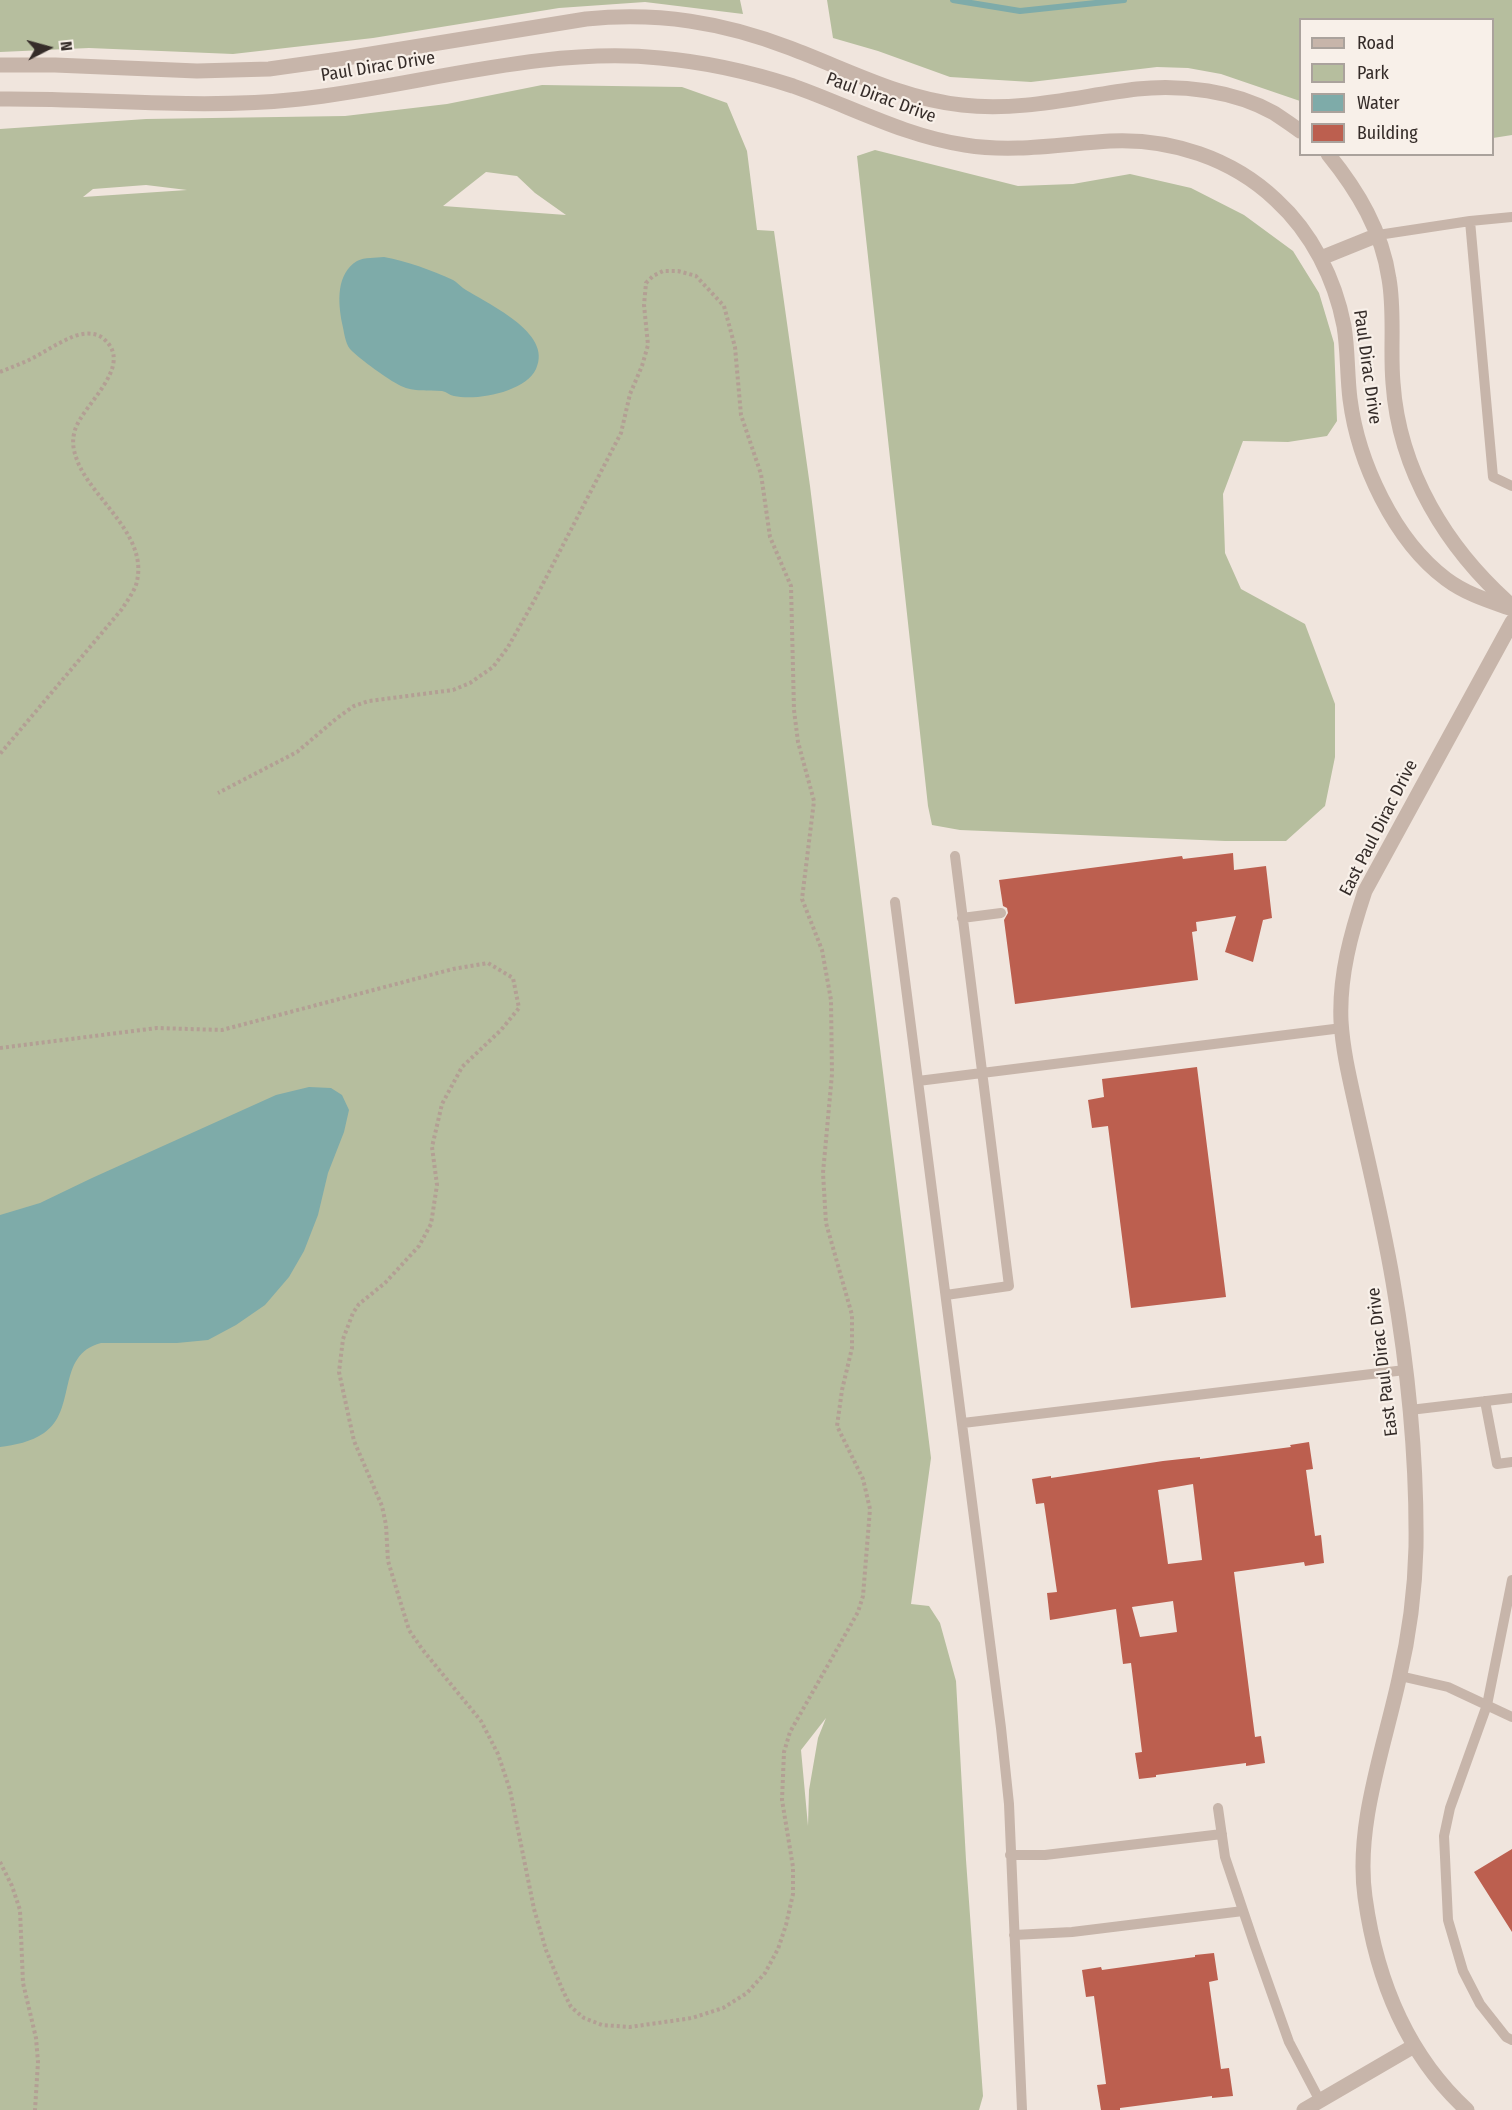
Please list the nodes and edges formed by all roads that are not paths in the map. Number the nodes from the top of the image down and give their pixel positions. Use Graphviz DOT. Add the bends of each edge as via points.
graph roads {
  1 [pos="0,65"];
  2 [pos="0,99"];
  3 [pos="1299,130"];
  4 [pos="1330,156"];
  5 [pos="1512,217"];
  6 [pos="1470,221"];
  7 [pos="1378,235"];
  8 [pos="1321,258"];
  9 [pos="1512,486"];
  10 [pos="1512,608"];
  11 [pos="1512,622"];
  12 [pos="954,856"];
  13 [pos="895,902"];
  14 [pos="1001,913"];
  15 [pos="962,918"];
  16 [pos="1342,1028"];
  17 [pos="982,1072"];
  18 [pos="918,1081"];
  19 [pos="946,1295"];
  20 [pos="1405,1370"];
  21 [pos="1512,1398"];
  22 [pos="1485,1401"];
  23 [pos="1410,1410"];
  24 [pos="963,1423"];
  25 [pos="1512,1462"];
  26 [pos="1512,1580"];
  27 [pos="1400,1676"];
  28 [pos="1487,1705"];
  29 [pos="1512,1717"];
  30 [pos="1218,1808"];
  31 [pos="1222,1834"];
  32 [pos="1010,1855"];
  33 [pos="1243,1911"];
  34 [pos="1014,1935"];
  35 [pos="1512,2040"];
  36 [pos="1414,2046"];
  37 [pos="1320,2101"];
  38 [pos="1022,2110"];
  39 [pos="1304,2110"];
  40 [pos="1467,2110"];
  1 -- 3 [label="street, Paul Dirac Drive" via="197,71 268,69 586,19 657,17 691,20 758,36 924,99 997,107 1172,87 1241,100 1273,112"];
  2 -- 8 [label="street, Paul Dirac Drive" via="260,103 369,90 555,59 619,56 690,61 761,76 897,128 967,146 1039,148 1128,141 1181,147 1249,178 1276,200"];
  4 -- 7 [label="street, Paul Dirac Drive" via="1350,182"];
  5 -- 6 [label="lane"];
  6 -- 7 [label="lane"];
  6 -- 9 [label="lane" via="1493,477"];
  7 -- 8 [label="street"];
  7 -- 10 [label="street, Paul Dirac Drive" via="1389,279 1393,385 1408,456 1437,520 1471,565"];
  8 -- 10 [label="street, Paul Dirac Drive" via="1344,328 1357,434 1382,500 1426,561 1446,579 1467,592"];
  11 -- 16 [label="street, East Paul Dirac Drive" via="1365,891 1347,952"];
  12 -- 15 [label="lane"];
  13 -- 18 [label="lane"];
  14 -- 15 [label="lane"];
  15 -- 17 [label="lane"];
  16 -- 17 [label="lane"];
  16 -- 20 [label="street, East Paul Dirac Drive" via="1346,1063 1394,1285"];
  17 -- 18 [label="lane"];
  17 -- 19 [label="lane" via="1009,1286"];
  18 -- 19 [label="lane"];
  19 -- 24 [label="lane"];
  20 -- 23 [label="street, East Paul Dirac Drive"];
  20 -- 24 [label="lane"];
  21 -- 22 [label="lane"];
  22 -- 23 [label="lane"];
  22 -- 25 [label="lane" via="1497,1464"];
  23 -- 27 [label="street, East Paul Dirac Drive" via="1416,1548"];
  24 -- 32 [label="lane" via="1000,1719"];
  26 -- 28 [label="lane"];
  27 -- 28 [label="lane" via="1448,1687"];
  27 -- 36 [label="street, East Paul Dirac Drive" via="1370,1807 1364,1893 1383,1979"];
  28 -- 29 [label="lane"];
  28 -- 35 [label="lane" via="1450,1808 1444,1836 1448,1920 1463,1971 1480,2004"];
  30 -- 31 [label="lane"];
  31 -- 32 [label="lane" via="1045,1855"];
  31 -- 33 [label="lane" via="1225,1857"];
  32 -- 34 [label="lane"];
  33 -- 34 [label="lane" via="1072,1932"];
  33 -- 37 [label="lane" via="1289,2042"];
  34 -- 38 [label="lane"];
  36 -- 37 [label="street"];
  36 -- 40 [label="street, East Paul Dirac Drive"];
  37 -- 39 [label="street"];
}
